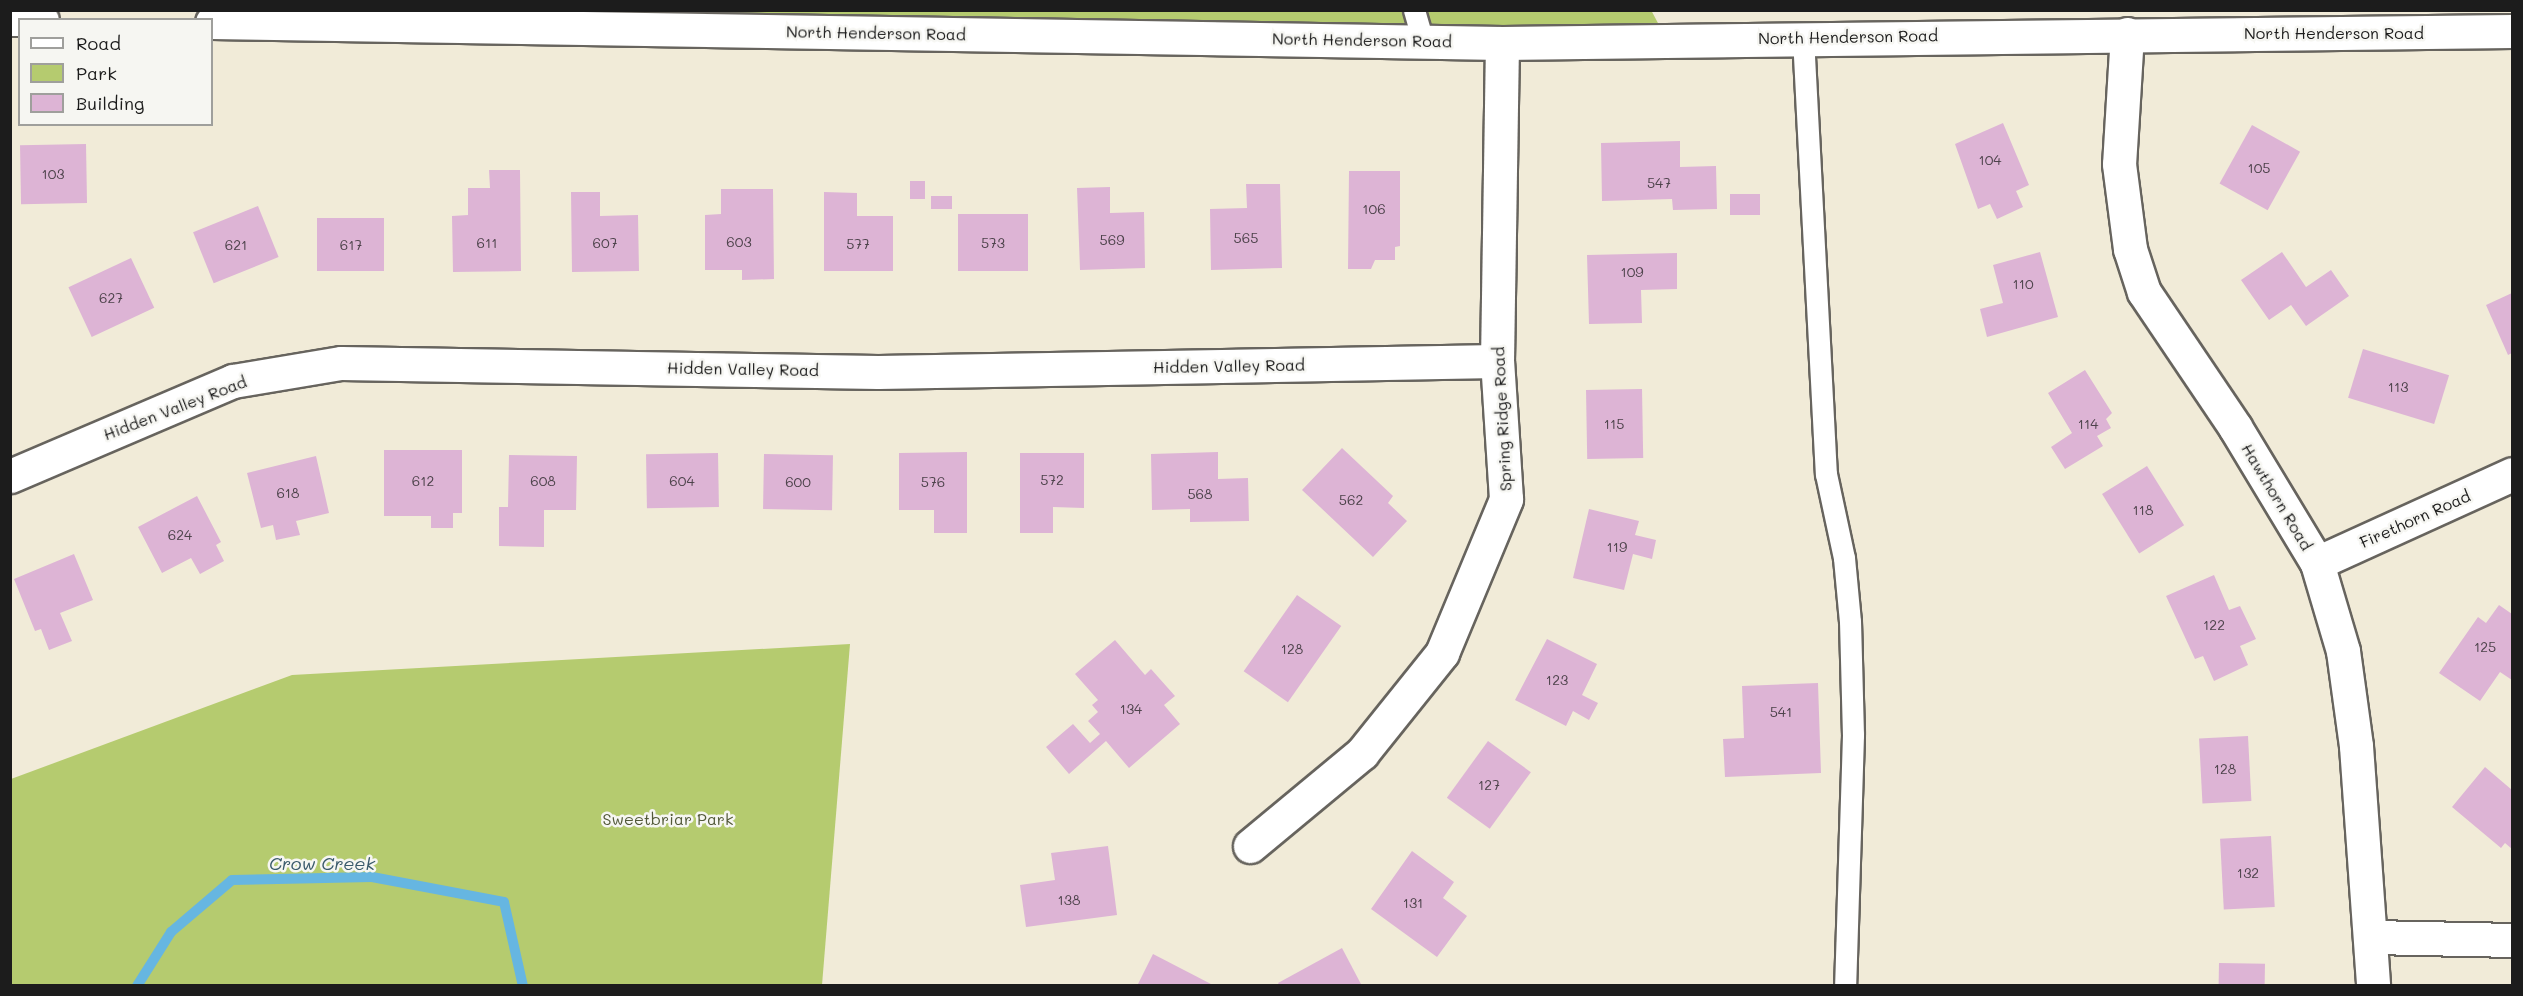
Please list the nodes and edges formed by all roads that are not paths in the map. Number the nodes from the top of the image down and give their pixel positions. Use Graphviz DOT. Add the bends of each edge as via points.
graph roads {
  1 [pos="1414,10"];
  2 [pos="213,22"];
  3 [pos="2512,32"];
  4 [pos="2127,34"];
  5 [pos="1803,37"];
  6 [pos="1423,41"];
  7 [pos="1502,43"];
  8 [pos="1497,361"];
  9 [pos="11,474"];
  10 [pos="2512,474"];
  11 [pos="2317,563"];
  12 [pos="1250,846"];
  13 [pos="2371,937"];
  14 [pos="2512,940"];
  15 [pos="1845,986"];
  16 [pos="2373,986"];
  1 -- 6 [label="lane"];
  2 -- 6 [label="street, North Henderson Road"];
  3 -- 4 [label="street, North Henderson Road"];
  4 -- 5 [label="street, North Henderson Road"];
  4 -- 11 [label="street, Hawthorn Road" via="2119,164 2130,249 2144,292 2235,427"];
  5 -- 7 [label="street, North Henderson Road"];
  5 -- 15 [label="lane" via="1826,474 1844,558 1850,621 1853,735"];
  6 -- 7 [label="street, North Henderson Road"];
  7 -- 8 [label="street, Spring Ridge Road"];
  8 -- 9 [label="street, Hidden Valley Road" via="878,372 341,363 233,381"];
  8 -- 12 [label="street, Spring Ridge Road" via="1506,499 1442,653 1362,753"];
  10 -- 11 [label="street, Firethorn Road"];
  11 -- 13 [label="street, Hawthorn Road" via="2343,651 2356,746"];
  13 -- 14 [label="street"];
  13 -- 16 [label="street, Hawthorn Road"];
}
